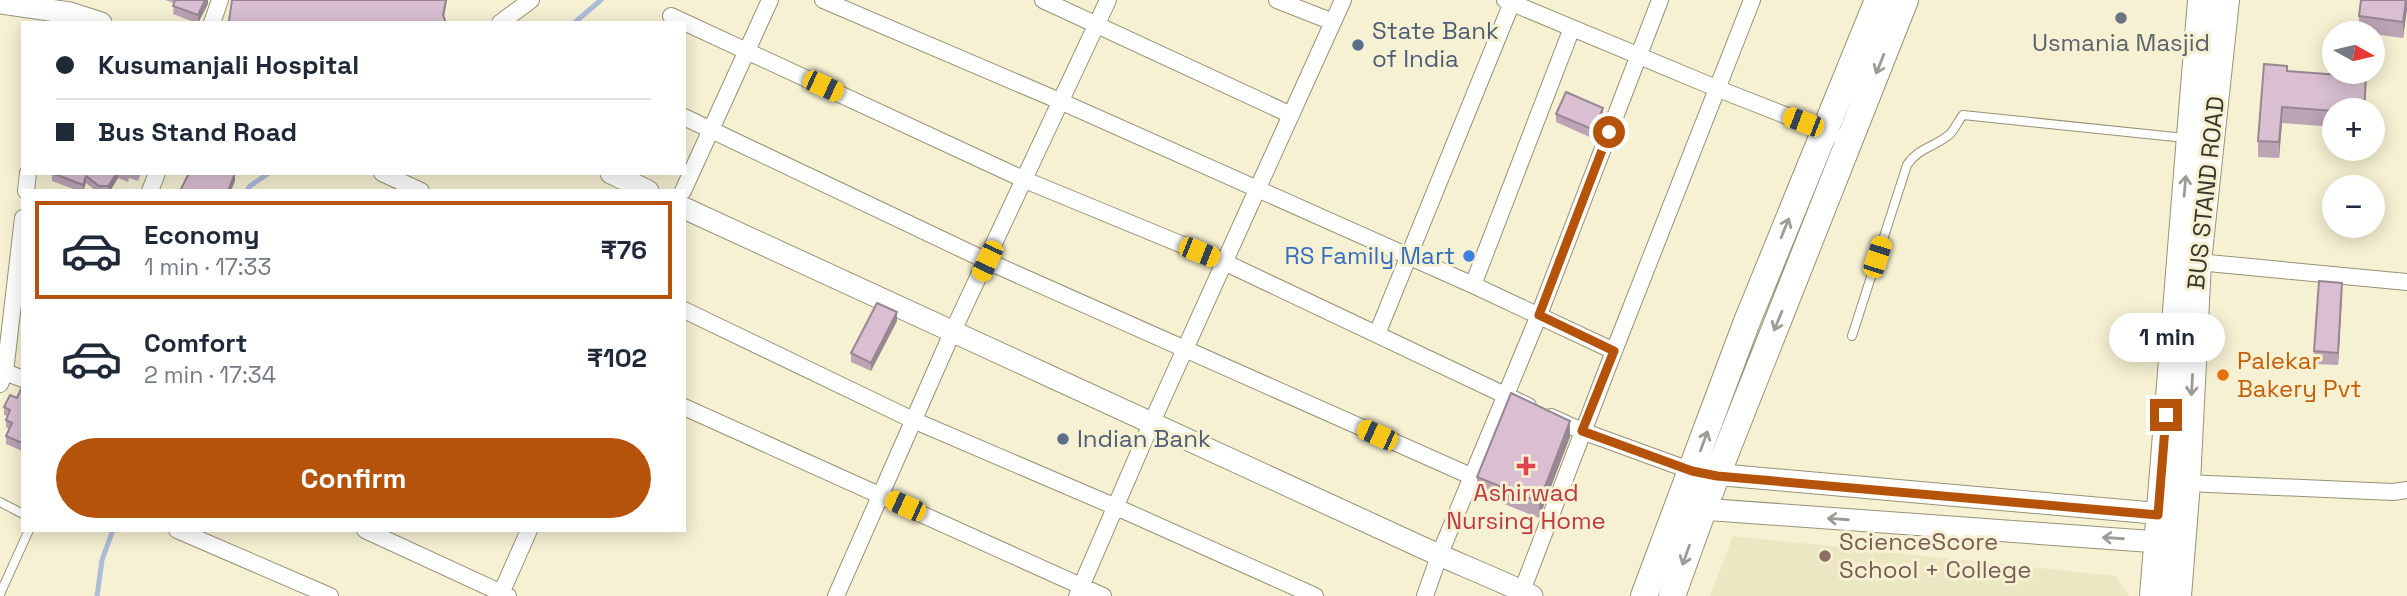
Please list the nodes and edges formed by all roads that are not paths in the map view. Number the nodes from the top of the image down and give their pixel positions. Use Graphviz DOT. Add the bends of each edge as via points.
graph roads {
  1 [pos="220,0"];
  2 [pos="531,0"];
  3 [pos="770,0"];
  4 [pos="823,0"];
  5 [pos="1043,0"];
  6 [pos="1108,0"];
  7 [pos="1277,0"];
  8 [pos="1343,0"];
  9 [pos="1660,0"];
  10 [pos="1752,0"];
  11 [pos="1878,0"];
  12 [pos="1905,0"];
  13 [pos="2201,0"];
  14 [pos="2226,0"];
  15 [pos="1510,1"];
  16 [pos="0,3"];
  17 [pos="71,12"];
  18 [pos="671,16"];
  19 [pos="96,21"];
  20 [pos="213,21"];
  21 [pos="503,21"];
  22 [pos="682,21"];
  23 [pos="1333,22"];
  24 [pos="686,23"];
  25 [pos="1097,25"];
  26 [pos="1572,28"];
  27 [pos="747,51"];
  28 [pos="1638,54"];
  29 [pos="1716,88"];
  30 [pos="1062,102"];
  31 [pos="1290,115"];
  32 [pos="686,118"];
  33 [pos="711,130"];
  34 [pos="1825,131"];
  35 [pos="2188,139"];
  36 [pos="1849,141"];
  37 [pos="386,175"];
  38 [pos="615,175"];
  39 [pos="1025,180"];
  40 [pos="417,189"];
  41 [pos="644,189"];
  42 [pos="684,189"];
  43 [pos="1258,189"];
  44 [pos="686,209"];
  45 [pos="21,231"];
  46 [pos="1409,256"];
  47 [pos="987,261"];
  48 [pos="1224,262"];
  49 [pos="2198,262"];
  50 [pos="2407,282"];
  51 [pos="1473,285"];
  52 [pos="686,311"];
  53 [pos="1539,315"];
  54 [pos="952,333"];
  55 [pos="1377,334"];
  56 [pos="1852,336"];
  57 [pos="4,346"];
  58 [pos="1185,350"];
  59 [pos="1614,351"];
  60 [pos="3,378"];
  61 [pos="21,379"];
  62 [pos="1507,396"];
  63 [pos="686,408"];
  64 [pos="914,420"];
  65 [pos="1153,422"];
  66 [pos="1582,431"];
  67 [pos="1705,473"];
  68 [pos="1473,477"];
  69 [pos="2186,483"];
  70 [pos="2407,490"];
  71 [pos="880,495"];
  72 [pos="1931,495"];
  73 [pos="0,502"];
  74 [pos="1116,507"];
  75 [pos="1690,508"];
  76 [pos="21,513"];
  77 [pos="2171,515"];
  78 [pos="1930,526"];
  79 [pos="28,532"];
  80 [pos="182,532"];
  81 [pos="369,532"];
  82 [pos="528,532"];
  83 [pos="2169,542"];
  84 [pos="1439,556"];
  85 [pos="1080,591"];
  86 [pos="0,594"];
  87 [pos="1525,594"];
  88 [pos="503,595"];
  89 [pos="330,596"];
  90 [pos="836,596"];
  91 [pos="1104,596"];
  92 [pos="1315,596"];
  93 [pos="1425,596"];
  94 [pos="1644,596"];
  95 [pos="1672,596"];
  96 [pos="2153,596"];
  97 [pos="2178,596"];
  1 -- 20 [label="street"];
  2 -- 21 [label="street"];
  3 -- 27 [label="street"];
  4 -- 30 [label="street"];
  5 -- 25 [label="street"];
  6 -- 25 [label="street"];
  7 -- 23 [label="street"];
  8 -- 23 [label="street"];
  9 -- 28 [label="street"];
  10 -- 29 [label="street"];
  11 -- 34 [label="main road"];
  12 -- 36 [label="main road, one-way"];
  13 -- 35 [label="main road, BUS STAND ROAD"];
  14 -- 49 [label="main road, BUS STAND ROAD"];
  15 -- 26 [label="street"];
  15 -- 46 [label="street"];
  16 -- 17 [label="street"];
  17 -- 19 [label="street"];
  18 -- 22 [label="street"];
  23 -- 31 [label="street"];
  24 -- 27 [label="street"];
  25 -- 30 [label="street"];
  25 -- 31 [label="street"];
  26 -- 28 [label="street"];
  26 -- 51 [label="street"];
  27 -- 33 [label="street"];
  27 -- 39 [label="street"];
  28 -- 29 [label="street"];
  28 -- 53 [label="street"];
  29 -- 34 [label="street"];
  29 -- 59 [label="street"];
  30 -- 39 [label="street"];
  30 -- 43 [label="street"];
  31 -- 43 [label="street"];
  32 -- 33 [label="street"];
  33 -- 42 [label="street"];
  33 -- 47 [label="street"];
  34 -- 36 [label="street"];
  67 -- 34 [label="main road, one-way" via="1746,324"];
  35 -- 56 [label="lane" via="1964,115 1952,132 1921,149 1907,165"];
  77 -- 35 [label="main road, BUS STAND ROAD, one-way"];
  36 -- 67 [label="main road, one-way"];
  37 -- 40 [label="street"];
  38 -- 41 [label="street"];
  39 -- 47 [label="street"];
  39 -- 48 [label="street"];
  43 -- 46 [label="street"];
  43 -- 48 [label="street"];
  44 -- 54 [label="street"];
  45 -- 57 [label="street"];
  46 -- 51 [label="street"];
  46 -- 55 [label="street"];
  47 -- 54 [label="street"];
  47 -- 58 [label="street"];
  48 -- 55 [label="street"];
  48 -- 58 [label="street"];
  49 -- 50 [label="street"];
  49 -- 69 [label="main road, BUS STAND ROAD, one-way"];
  51 -- 53 [label="street"];
  52 -- 64 [label="street"];
  53 -- 59 [label="street"];
  53 -- 62 [label="street"];
  54 -- 64 [label="street"];
  54 -- 65 [label="street"];
  55 -- 62 [label="street"];
  57 -- 60 [label="street"];
  58 -- 65 [label="street"];
  58 -- 68 [label="street"];
  59 -- 66 [label="street"];
  60 -- 61 [label="street"];
  62 -- 66 [label="street"];
  62 -- 68 [label="street"];
  63 -- 71 [label="street"];
  64 -- 71 [label="street"];
  64 -- 74 [label="street"];
  65 -- 74 [label="street"];
  65 -- 84 [label="street"];
  66 -- 67 [label="street"];
  66 -- 87 [label="street"];
  67 -- 72 [label="street"];
  67 -- 75 [label="main road"];
  68 -- 84 [label="street"];
  69 -- 70 [label="street"];
  69 -- 77 [label="main road, BUS STAND ROAD"];
  71 -- 85 [label="street"];
  71 -- 90 [label="street"];
  72 -- 77 [label="street"];
  72 -- 78 [label="street"];
  73 -- 76 [label="lane"];
  74 -- 85 [label="street"];
  74 -- 92 [label="street"];
  78 -- 75 [label="street, one-way"];
  75 -- 94 [label="main road"];
  75 -- 95 [label="main road, one-way"];
  77 -- 83 [label="main road, BUS STAND ROAD"];
  83 -- 78 [label="street, one-way"];
  79 -- 86 [label="lane"];
  80 -- 89 [label="street"];
  81 -- 88 [label="street"];
  82 -- 88 [label="street"];
  83 -- 96 [label="main road, BUS STAND ROAD"];
  83 -- 97 [label="main road, BUS STAND ROAD"];
  84 -- 87 [label="street"];
  84 -- 93 [label="street"];
  85 -- 91 [label="street"];
}
